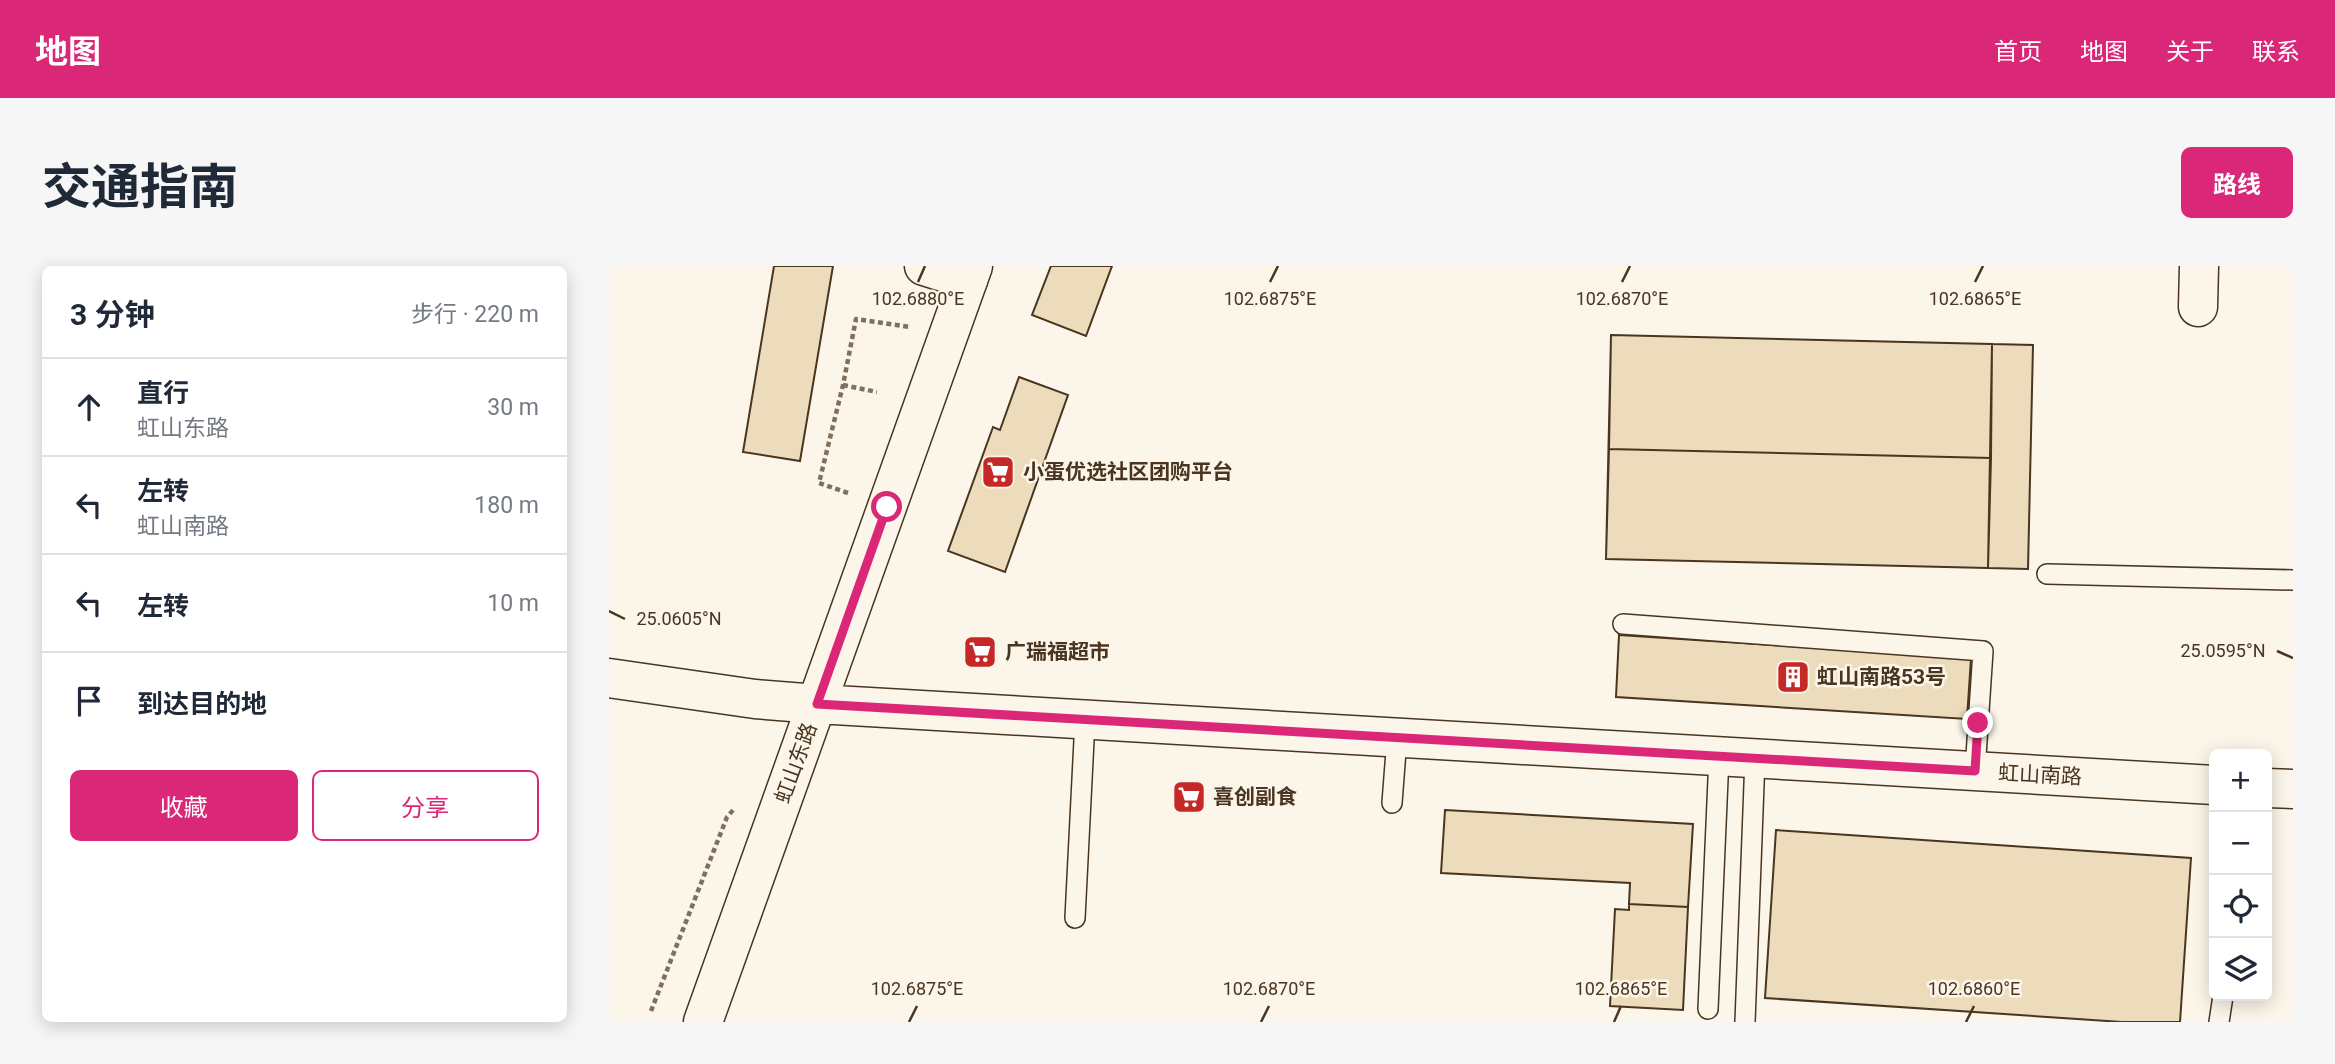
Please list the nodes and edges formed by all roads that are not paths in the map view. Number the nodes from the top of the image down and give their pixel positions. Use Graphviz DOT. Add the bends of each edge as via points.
graph roads {
  1 [pos="924,266"];
  2 [pos="2199,266"];
  3 [pos="970,273"];
  4 [pos="2199,307"];
  5 [pos="2047,574"];
  6 [pos="2293,580"];
  7 [pos="1623,624"];
  8 [pos="609,678"];
  9 [pos="817,704"];
  10 [pos="1085,720"];
  11 [pos="1397,738"];
  12 [pos="1737,757"];
  13 [pos="1975,771"];
  14 [pos="2209,785"];
  15 [pos="2272,788"];
  16 [pos="2293,789"];
  17 [pos="1392,803"];
  18 [pos="1075,918"];
  19 [pos="2222,1001"];
  20 [pos="1708,1009"];
  21 [pos="703,1022"];
  22 [pos="1745,1022"];
  23 [pos="2219,1022"];
  1 -- 3 [label="street"];
  2 -- 4 [label="street"];
  3 -- 9 [label="street, 虹山东路"];
  5 -- 6 [label="lane"];
  7 -- 13 [label="lane" via="1983,651"];
  8 -- 9 [label="street, 虹山南路"];
  9 -- 10 [label="street, 虹山南路"];
  9 -- 21 [label="street, 虹山东路"];
  10 -- 11 [label="street, 虹山南路"];
  10 -- 18 [label="lane"];
  11 -- 12 [label="street, 虹山南路"];
  11 -- 17 [label="lane"];
  12 -- 13 [label="street, 虹山南路"];
  12 -- 20 [label="lane"];
  12 -- 22 [label="lane"];
  13 -- 14 [label="street, 虹山南路"];
  15 -- 16 [label="street"];
  19 -- 23 [label="lane"];
}
